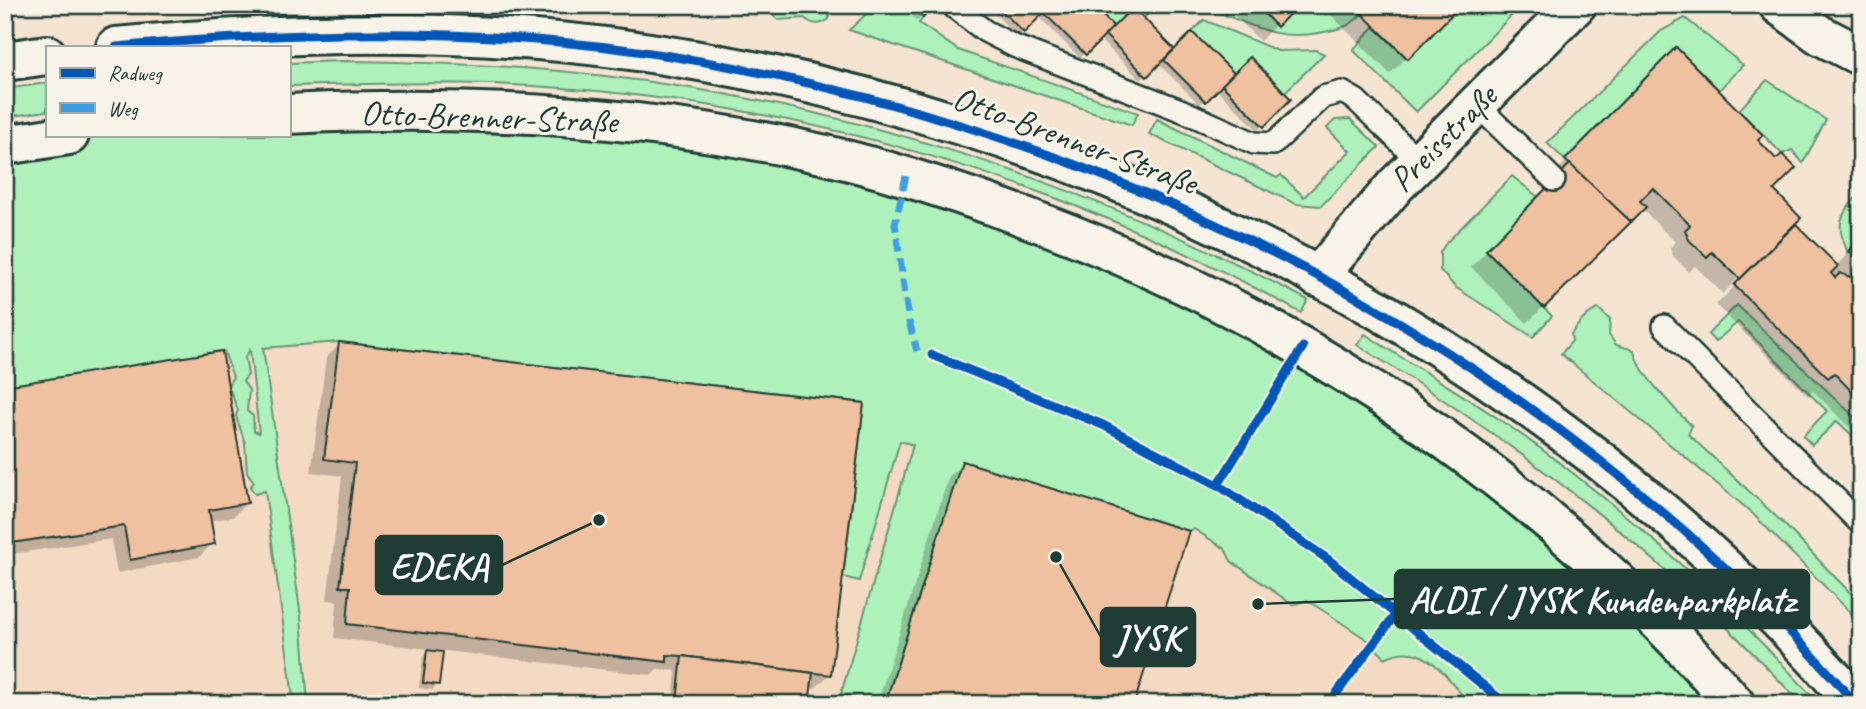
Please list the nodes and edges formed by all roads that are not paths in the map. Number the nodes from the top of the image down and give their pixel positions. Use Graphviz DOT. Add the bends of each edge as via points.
graph roads {
  1 [pos="1576,5"];
  2 [pos="1779,5"];
  3 [pos="955,8"];
  4 [pos="128,46"];
  5 [pos="46,55"];
  6 [pos="1861,56"];
  7 [pos="5,61"];
  8 [pos="1476,104"];
  9 [pos="290,114"];
  10 [pos="63,136"];
  11 [pos="5,145"];
  12 [pos="1419,161"];
  13 [pos="1554,180"];
  14 [pos="1317,277"];
  15 [pos="1664,326"];
  16 [pos="1861,524"];
  17 [pos="1846,686"];
  18 [pos="1735,704"];
  19 [pos="1856,704"];
  1 -- 8 [label="street, Preisstraße"];
  2 -- 6 [label="street" via="1820,35"];
  3 -- 12 [label="lane" via="1014,46 1254,143 1273,144 1323,97 1342,92"];
  4 -- 14 [label="street, Otto-Brenner-Straße" via="349,33 537,40 702,62 837,90 1031,148 1198,216"];
  5 -- 7 [label="street"];
  8 -- 12 [label="street, Preisstraße"];
  8 -- 13 [label="lane"];
  9 -- 18 [label="street, Otto-Brenner-Straße" via="530,114 725,135 906,176 1128,256 1287,337 1366,384 1478,462 1596,559"];
  10 -- 11 [label="street"];
  12 -- 14 [label="street, Preisstraße"];
  14 -- 17 [label="street, Otto-Brenner-Straße" via="1456,358 1607,466 1725,568"];
  15 -- 16 [label="lane"];
  17 -- 19 [label="street, Otto-Brenner-Straße"];
}
